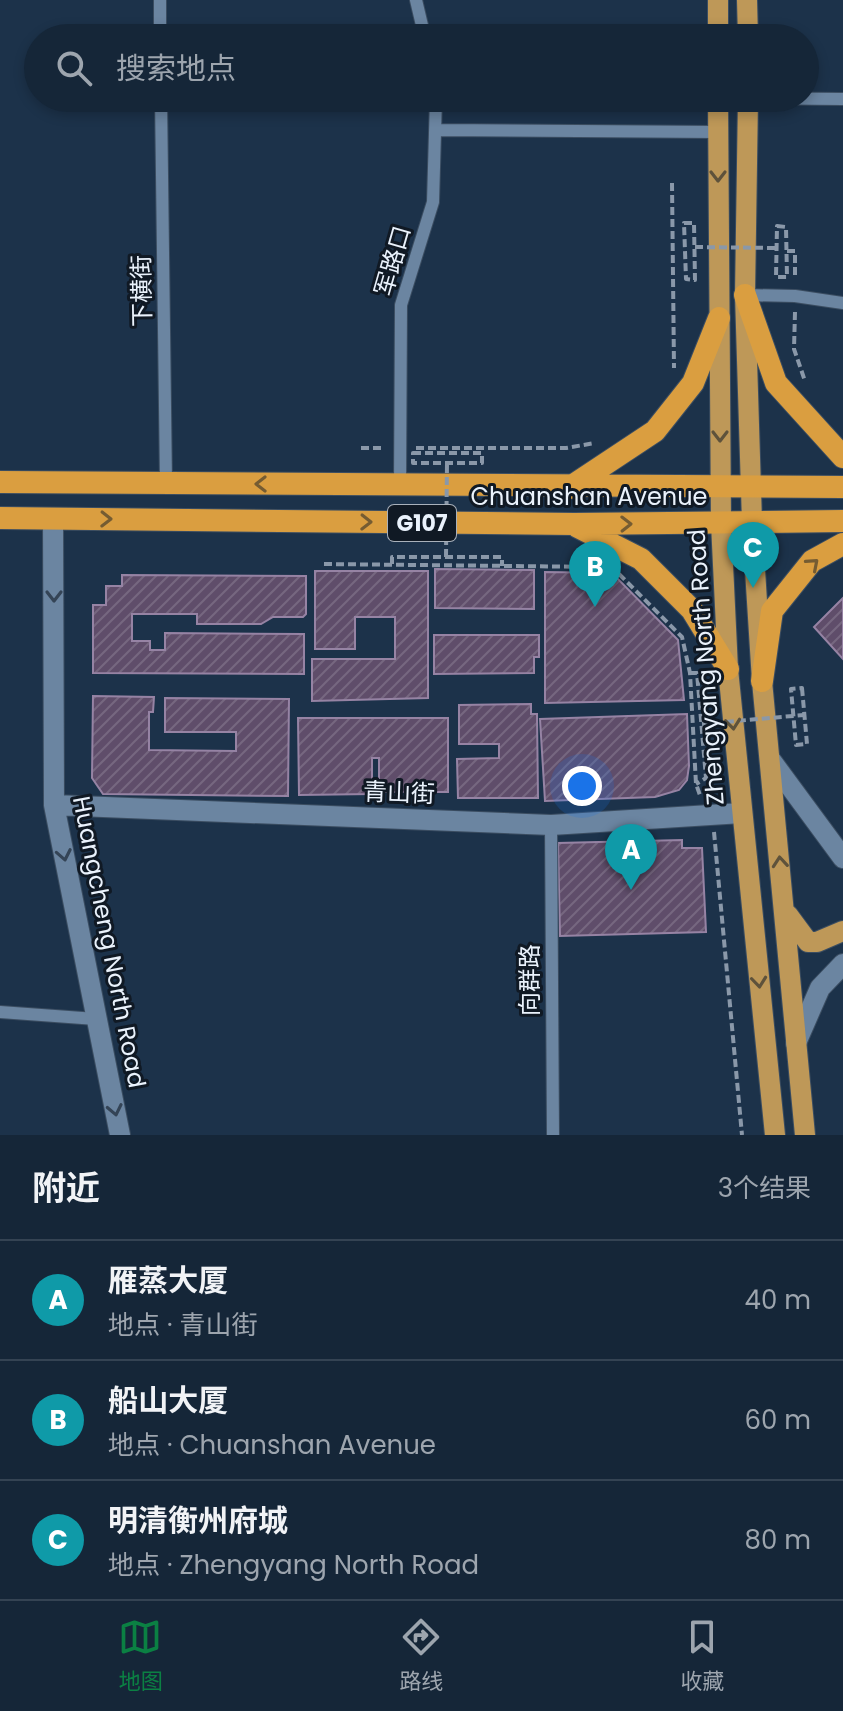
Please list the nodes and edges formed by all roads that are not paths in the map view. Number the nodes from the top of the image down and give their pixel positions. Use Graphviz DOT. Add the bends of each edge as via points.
graph roads {
  1 [pos="160,0"];
  2 [pos="416,0"];
  3 [pos="718,0"];
  4 [pos="747,0"];
  5 [pos="160,24"];
  6 [pos="422,24"];
  7 [pos="718,24"];
  8 [pos="748,24"];
  9 [pos="819,99"];
  10 [pos="843,99"];
  11 [pos="161,112"];
  12 [pos="437,112"];
  13 [pos="718,112"];
  14 [pos="748,112"];
  15 [pos="438,130"];
  16 [pos="718,132"];
  17 [pos="745,295"];
  18 [pos="843,303"];
  19 [pos="719,318"];
  20 [pos="843,457"];
  21 [pos="0,482"];
  22 [pos="166,483"];
  23 [pos="400,485"];
  24 [pos="843,487"];
  25 [pos="569,488"];
  26 [pos="720,488"];
  27 [pos="752,488"];
  28 [pos="0,518"];
  29 [pos="53,518"];
  30 [pos="843,521"];
  31 [pos="752,522"];
  32 [pos="721,523"];
  33 [pos="574,524"];
  34 [pos="843,544"];
  35 [pos="728,669"];
  36 [pos="762,681"];
  37 [pos="770,759"];
  38 [pos="54,805"];
  39 [pos="742,813"];
  40 [pos="551,825"];
  41 [pos="843,858"];
  42 [pos="783,906"];
  43 [pos="843,931"];
  44 [pos="843,964"];
  45 [pos="0,1012"];
  46 [pos="96,1019"];
  47 [pos="796,1043"];
  48 [pos="120,1135"];
  49 [pos="553,1135"];
  50 [pos="775,1135"];
  51 [pos="805,1135"];
  1 -- 5 [label="lane"];
  2 -- 6 [label="lane"];
  3 -- 7 [label="main road"];
  4 -- 8 [label="main road"];
  9 -- 10 [label="lane"];
  11 -- 22 [label="lane, 下横街"];
  12 -- 15 [label="lane, 军路口"];
  13 -- 16 [label="main road, Zhengyang North Road"];
  14 -- 17 [label="main road"];
  15 -- 16 [label="lane"];
  15 -- 23 [label="lane, 军路口" via="433,202 401,305"];
  16 -- 19 [label="main road, Zhengyang North Road, one-way"];
  17 -- 18 [label="lane"];
  17 -- 20 [label="highway" via="776,383"];
  17 -- 27 [label="main road"];
  19 -- 25 [label="highway" via="693,383 655,431"];
  19 -- 26 [label="main road, Zhengyang North Road, one-way"];
  21 -- 22 [label="highway, Chuanshan Avenue / G107"];
  23 -- 22 [label="highway, Chuanshan Avenue / G107, one-way"];
  23 -- 25 [label="highway, Chuanshan Avenue / G107"];
  24 -- 27 [label="highway, Chuanshan Avenue / G107"];
  25 -- 26 [label="highway, Chuanshan Avenue / G107"];
  26 -- 27 [label="highway, Chuanshan Avenue / G107"];
  26 -- 32 [label="main road, Zhengyang North Road"];
  27 -- 31 [label="main road"];
  28 -- 29 [label="highway, Chuanshan Avenue / G107"];
  29 -- 33 [label="highway, Chuanshan Avenue / G107, one-way"];
  29 -- 38 [label="street, Huangcheng North Road, one-way"];
  30 -- 31 [label="highway, Chuanshan Avenue / G107"];
  31 -- 32 [label="highway, Chuanshan Avenue / G107"];
  31 -- 36 [label="main road"];
  33 -- 32 [label="highway, Chuanshan Avenue / G107, one-way"];
  32 -- 35 [label="main road, Zhengyang North Road"];
  33 -- 35 [label="highway" via="641,559 692,610"];
  36 -- 34 [label="highway, one-way" via="772,611 812,561"];
  35 -- 39 [label="main road, Zhengyang North Road, one-way"];
  36 -- 37 [label="main road"];
  37 -- 41 [label="street"];
  42 -- 37 [label="main road, one-way"];
  38 -- 40 [label="street, 青山街"];
  38 -- 46 [label="street, Huangcheng North Road, one-way"];
  39 -- 40 [label="street, 青山街"];
  39 -- 50 [label="main road, Zhengyang North Road, one-way"];
  40 -- 49 [label="lane, 向群路"];
  42 -- 43 [label="main road" via="808,942"];
  42 -- 47 [label="main road"];
  44 -- 47 [label="street" via="820,988"];
  45 -- 46 [label="lane"];
  46 -- 48 [label="street, Huangcheng North Road, one-way"];
  47 -- 51 [label="main road"];
}
